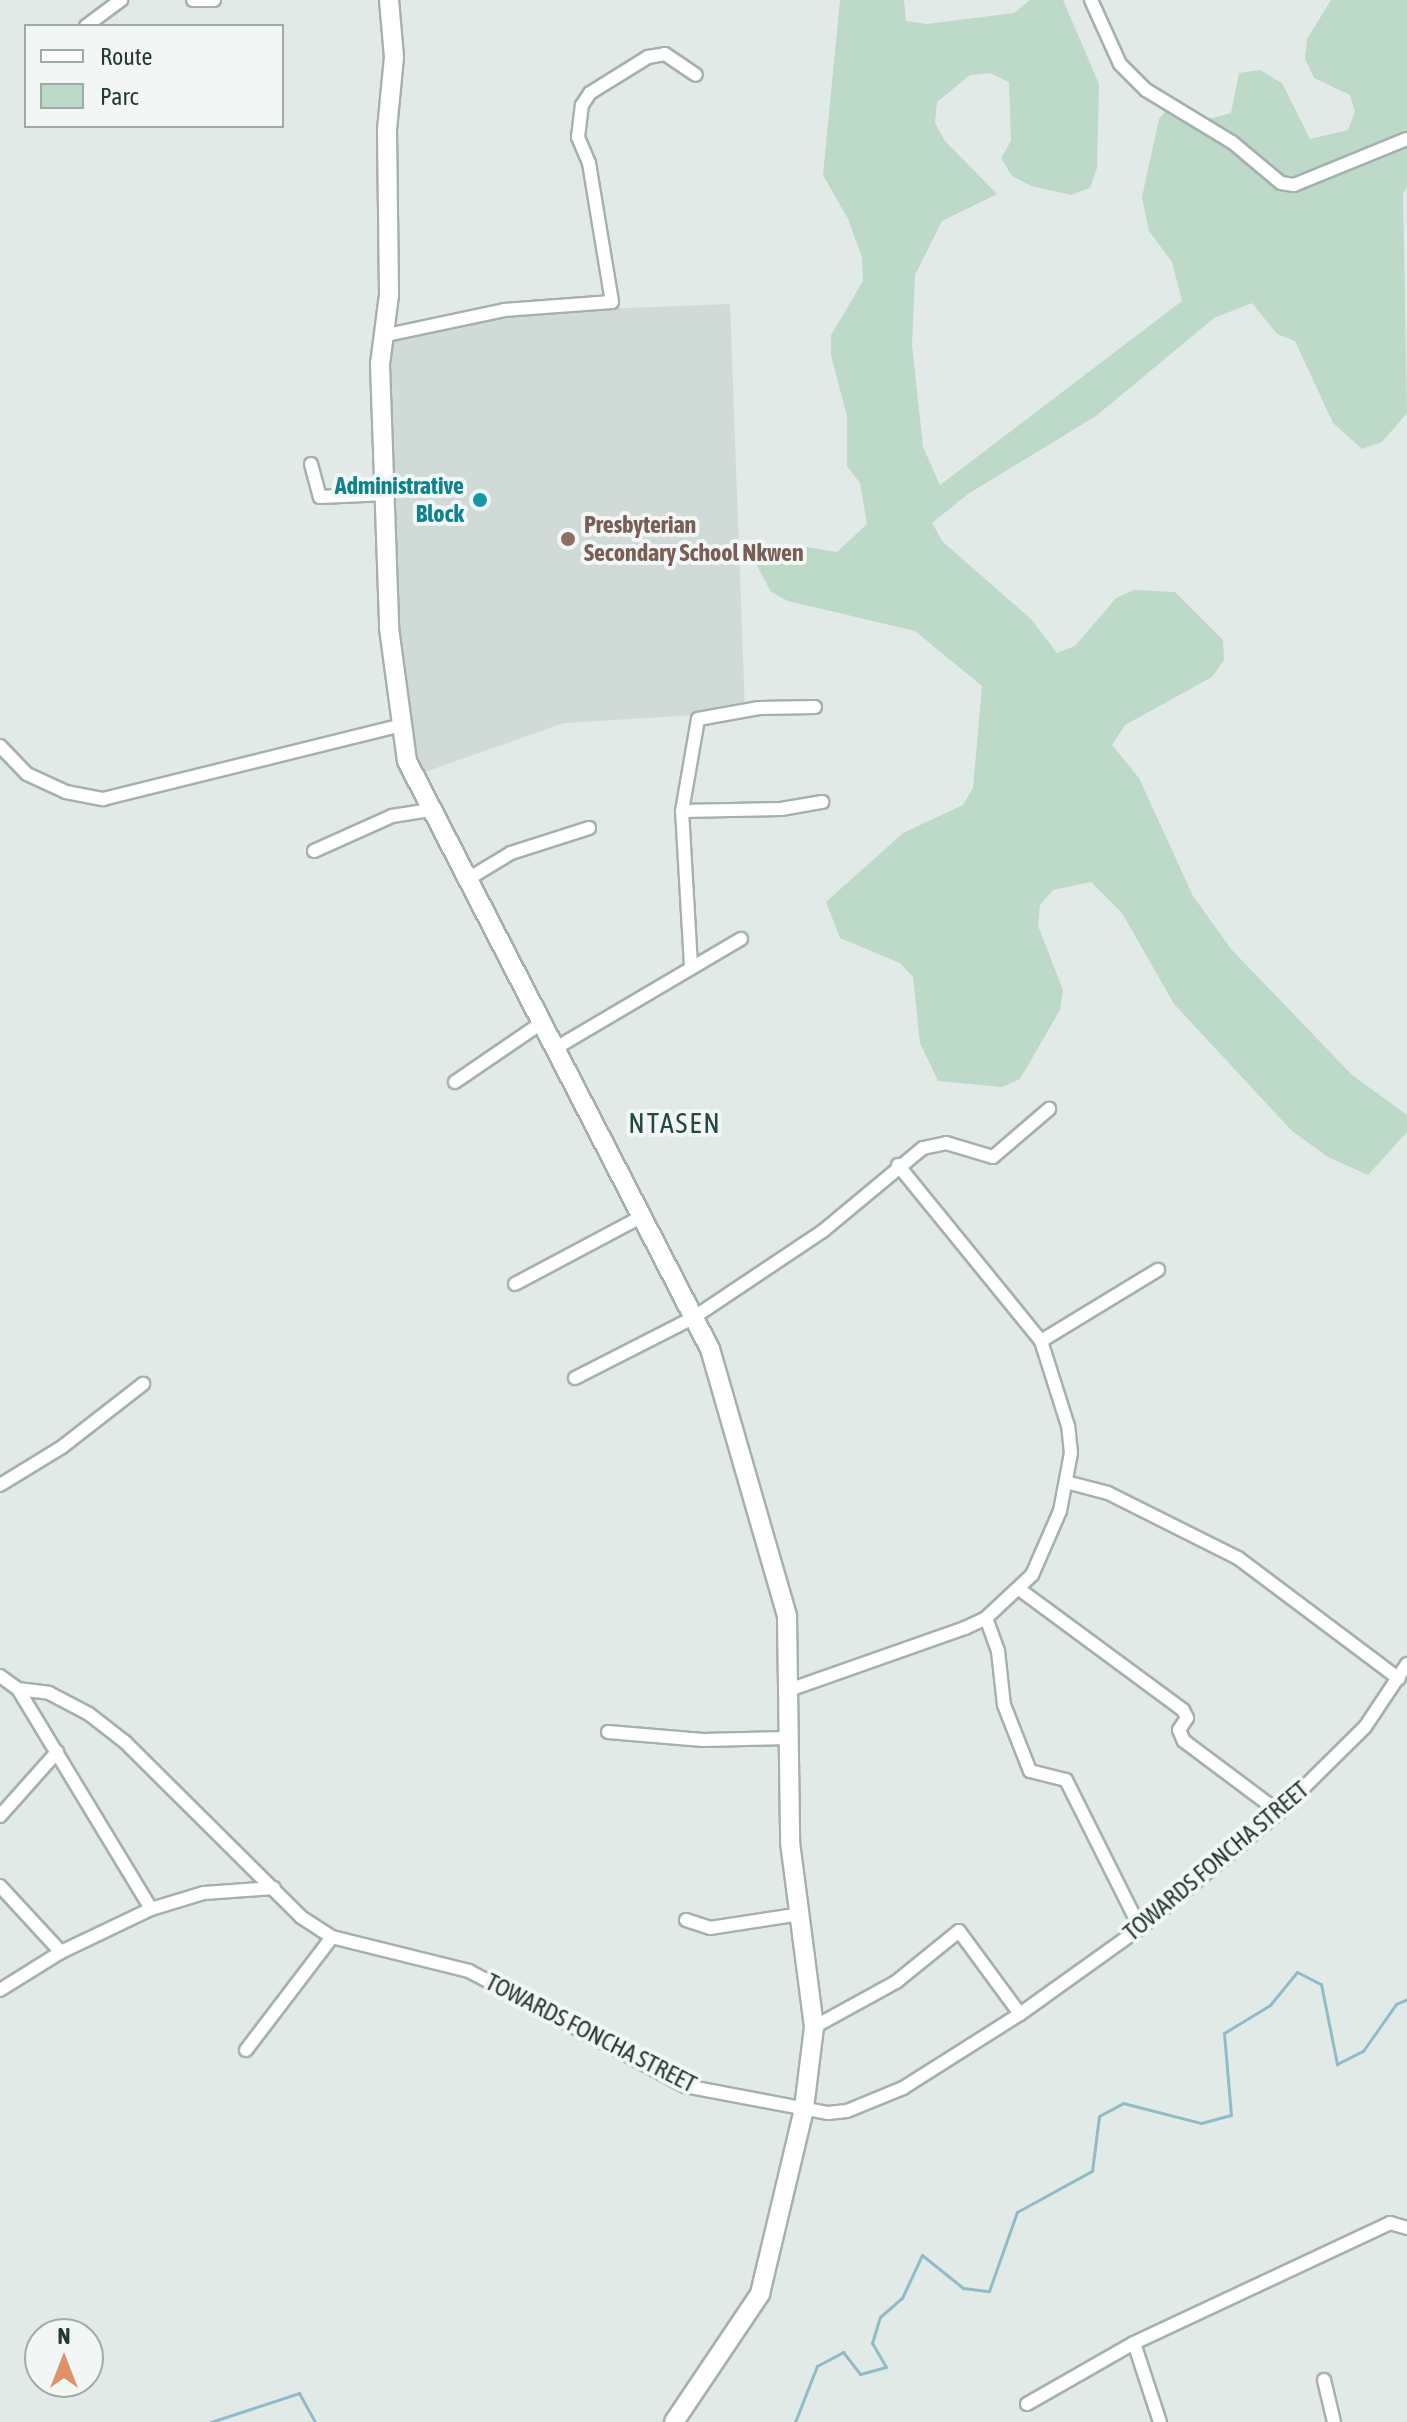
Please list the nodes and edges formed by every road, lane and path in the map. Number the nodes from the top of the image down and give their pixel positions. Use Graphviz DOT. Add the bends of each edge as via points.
graph roads {
  1 [pos="121,0"];
  2 [pos="193,0"];
  3 [pos="214,0"];
  4 [pos="389,0"];
  5 [pos="1091,0"];
  6 [pos="89,24"];
  7 [pos="696,75"];
  8 [pos="1407,139"];
  9 [pos="382,336"];
  10 [pos="311,464"];
  11 [pos="387,494"];
  12 [pos="815,707"];
  13 [pos="399,726"];
  14 [pos="0,746"];
  15 [pos="822,802"];
  16 [pos="429,810"];
  17 [pos="682,811"];
  18 [pos="589,828"];
  19 [pos="314,851"];
  20 [pos="468,879"];
  21 [pos="741,939"];
  22 [pos="691,966"];
  23 [pos="543,1022"];
  24 [pos="554,1049"];
  25 [pos="455,1082"];
  26 [pos="1049,1109"];
  27 [pos="898,1165"];
  28 [pos="641,1217"];
  29 [pos="1158,1270"];
  30 [pos="515,1284"];
  31 [pos="693,1318"];
  32 [pos="1041,1341"];
  33 [pos="575,1378"];
  34 [pos="143,1384"];
  35 [pos="1066,1482"];
  36 [pos="0,1485"];
  37 [pos="1019,1589"];
  38 [pos="986,1618"];
  39 [pos="1407,1664"];
  40 [pos="0,1676"];
  41 [pos="1399,1679"];
  42 [pos="18,1689"];
  43 [pos="786,1691"];
  44 [pos="608,1732"];
  45 [pos="787,1738"];
  46 [pos="57,1752"];
  47 [pos="1279,1812"];
  48 [pos="0,1816"];
  49 [pos="0,1886"];
  50 [pos="274,1888"];
  51 [pos="151,1909"];
  52 [pos="800,1914"];
  53 [pos="686,1920"];
  54 [pos="1140,1928"];
  55 [pos="332,1937"];
  56 [pos="61,1952"];
  57 [pos="0,1990"];
  58 [pos="1020,2014"];
  59 [pos="814,2027"];
  60 [pos="246,2050"];
  61 [pos="804,2109"];
  62 [pos="1407,2228"];
  63 [pos="1134,2343"];
  64 [pos="1324,2380"];
  65 [pos="1027,2404"];
  66 [pos="674,2422"];
  67 [pos="1160,2422"];
  68 [pos="1334,2422"];
  1 -- 6 [label="street"];
  2 -- 3 [label="street"];
  4 -- 9 [label="street" via="394,83 387,130 389,295"];
  5 -- 8 [label="street" via="1120,64 1146,90 1232,142 1281,183 1294,185"];
  7 -- 9 [label="street" via="665,54 648,57 590,93 582,105 578,137 589,163 612,302 504,310"];
  9 -- 11 [label="street"];
  10 -- 11 [label="street" via="320,497"];
  11 -- 13 [label="street" via="389,628"];
  12 -- 17 [label="street" via="759,708 698,719"];
  13 -- 14 [label="street" via="103,799 66,792 27,774"];
  13 -- 16 [label="street" via="407,761"];
  15 -- 17 [label="street" via="781,809"];
  16 -- 19 [label="street" via="392,816"];
  16 -- 20 [label="street"];
  17 -- 22 [label="street"];
  18 -- 20 [label="street" via="511,853"];
  20 -- 23 [label="street"];
  21 -- 22 [label="street"];
  22 -- 24 [label="street"];
  23 -- 24 [label="street"];
  23 -- 25 [label="street"];
  24 -- 28 [label="street"];
  26 -- 27 [label="street" via="993,1157 935,1142"];
  27 -- 31 [label="street" via="823,1231"];
  27 -- 32 [label="street"];
  28 -- 30 [label="street"];
  28 -- 31 [label="street"];
  29 -- 32 [label="street"];
  31 -- 33 [label="street"];
  31 -- 43 [label="street" via="720,1375 784,1600"];
  32 -- 35 [label="street" via="1071,1440"];
  34 -- 36 [label="street" via="62,1447"];
  35 -- 37 [label="street" via="1042,1557"];
  35 -- 41 [label="street" via="1108,1493 1238,1558"];
  37 -- 38 [label="street"];
  37 -- 47 [label="street" via="1183,1710 1187,1718 1179,1730 1184,1741"];
  38 -- 43 [label="street" via="887,1659"];
  38 -- 54 [label="street" via="998,1651 1004,1705 1030,1771 1066,1780"];
  39 -- 41 [label="street, TOWARDS FONCHA STREET"];
  40 -- 42 [label="street, TOWARDS FONCHA STREET"];
  41 -- 47 [label="street, TOWARDS FONCHA STREET" via="1365,1727"];
  42 -- 46 [label="street"];
  42 -- 50 [label="street, TOWARDS FONCHA STREET" via="49,1693 89,1714 125,1742"];
  43 -- 45 [label="street"];
  44 -- 45 [label="street" via="703,1740"];
  45 -- 52 [label="street" via="790,1842"];
  46 -- 48 [label="street"];
  46 -- 51 [label="street"];
  47 -- 54 [label="street, TOWARDS FONCHA STREET"];
  49 -- 56 [label="street"];
  50 -- 51 [label="street" via="204,1893"];
  50 -- 55 [label="street, TOWARDS FONCHA STREET" via="301,1917"];
  51 -- 56 [label="street"];
  52 -- 53 [label="street" via="710,1928"];
  52 -- 59 [label="street"];
  54 -- 58 [label="street, TOWARDS FONCHA STREET"];
  55 -- 60 [label="street"];
  55 -- 61 [label="street, TOWARDS FONCHA STREET" via="469,1971 685,2086"];
  56 -- 57 [label="street"];
  58 -- 59 [label="street" via="959,1931 896,1982"];
  58 -- 61 [label="street, TOWARDS FONCHA STREET" via="873,2102 847,2111"];
  59 -- 61 [label="street"];
  61 -- 66 [label="street" via="763,2285"];
  62 -- 63 [label="street" via="1390,2223"];
  63 -- 65 [label="street"];
  63 -- 67 [label="street"];
  64 -- 68 [label="street"];
}
